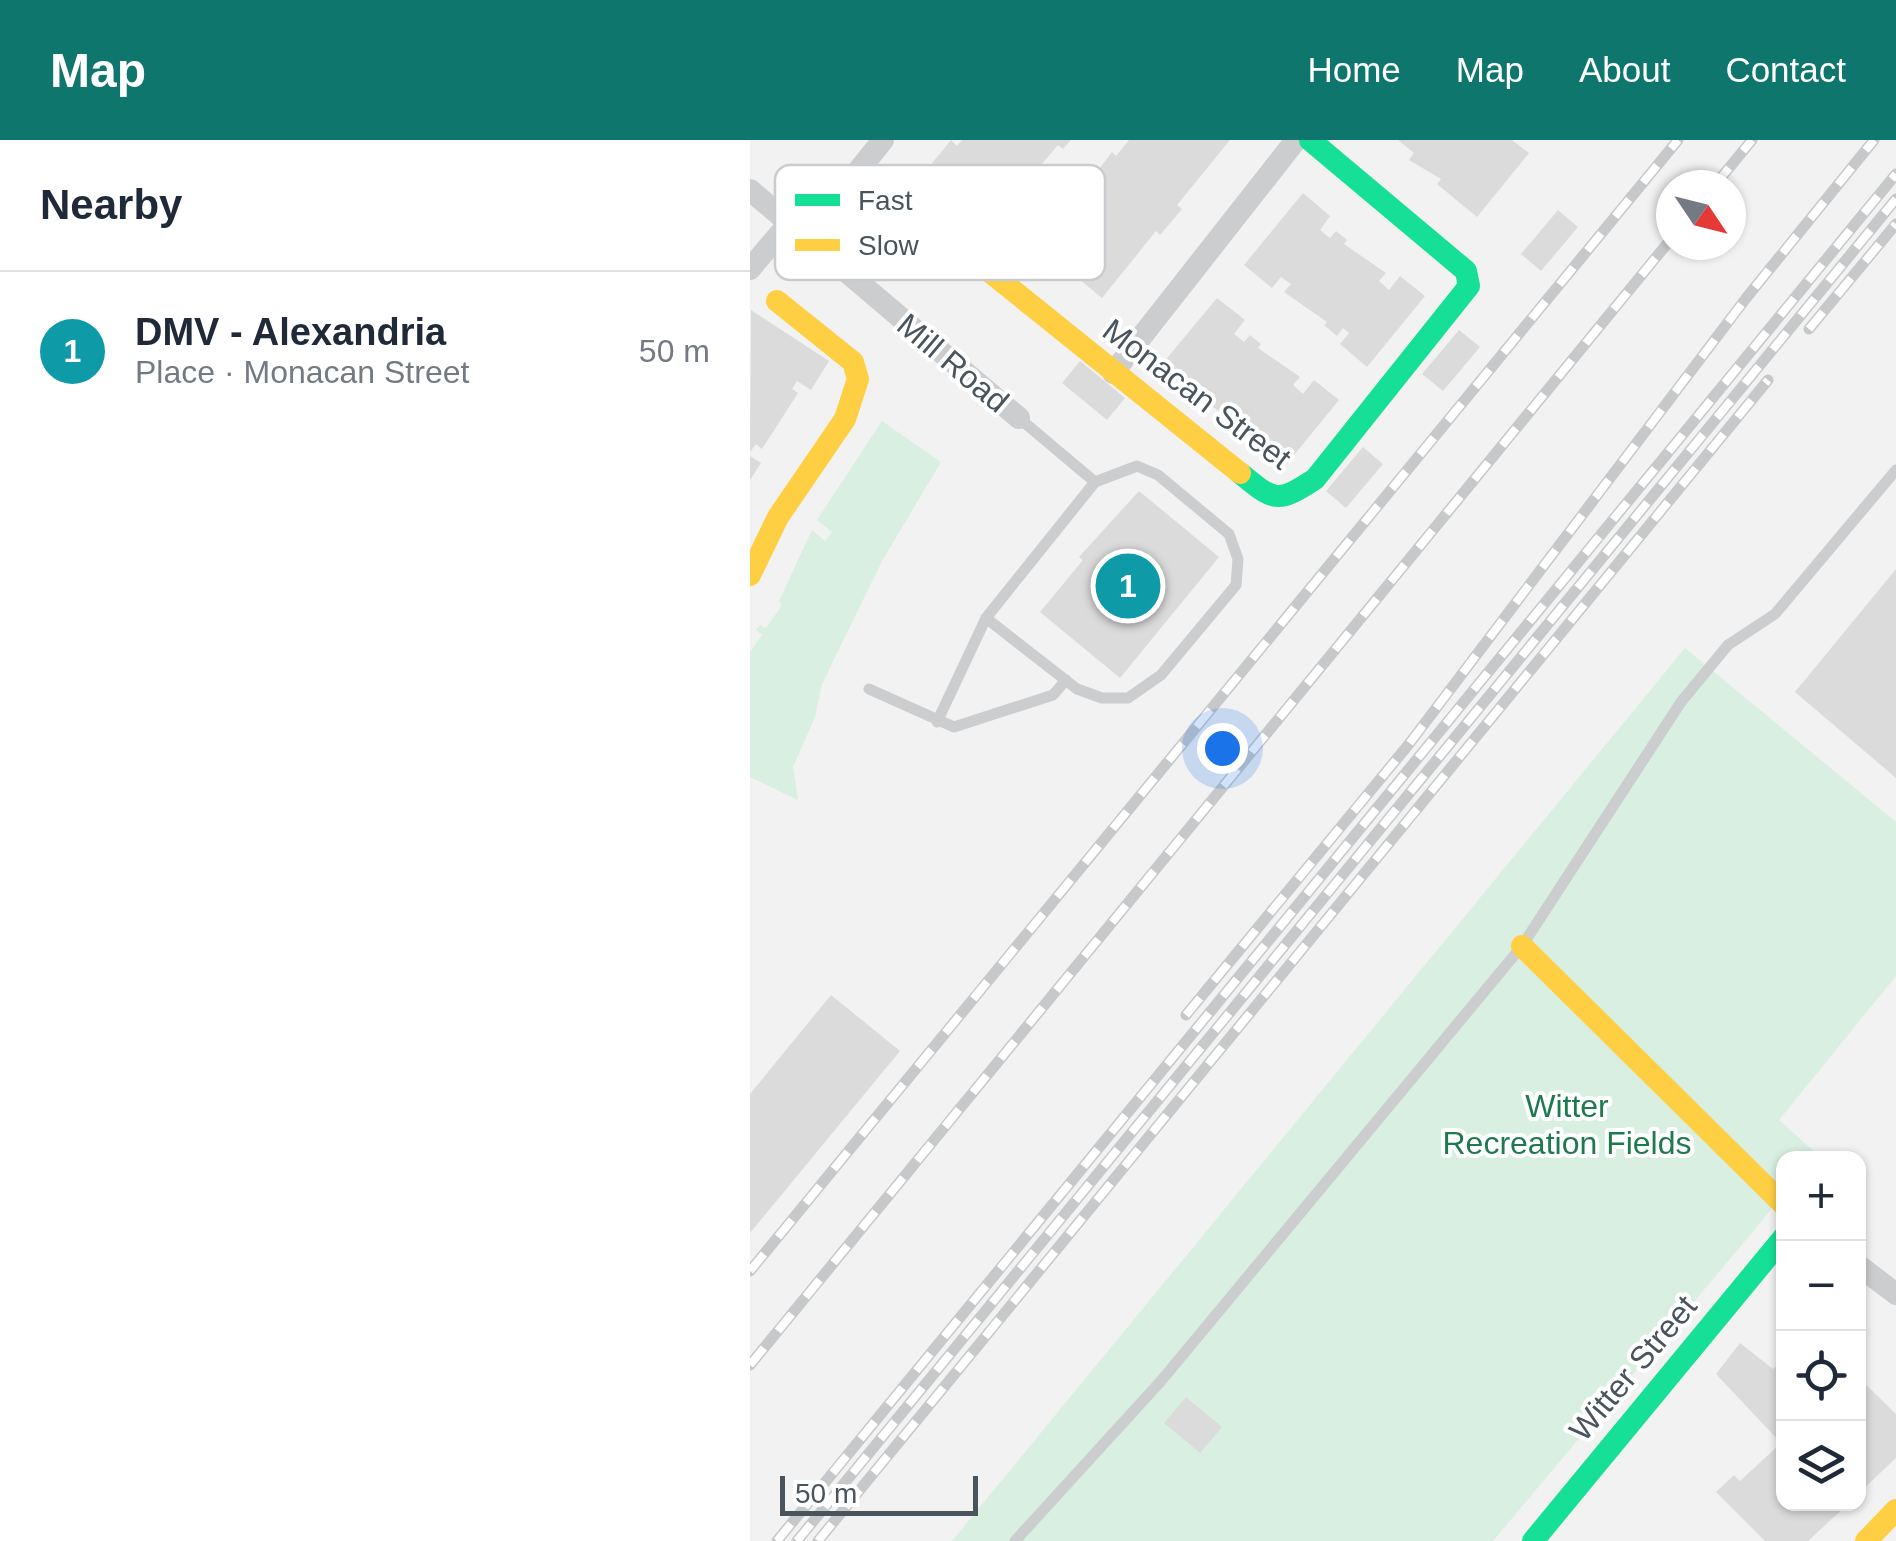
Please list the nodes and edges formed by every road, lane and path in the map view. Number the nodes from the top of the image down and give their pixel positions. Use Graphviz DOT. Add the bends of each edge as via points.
graph roads {
  1 [pos="883,140"];
  2 [pos="1296,140"];
  3 [pos="1310,140"];
  4 [pos="859,165"];
  5 [pos="750,190"];
  6 [pos="775,212"];
  7 [pos="775,248"];
  8 [pos="750,269"];
  9 [pos="855,280"];
  10 [pos="999,280"];
  11 [pos="777,302"];
  12 [pos="1113,373"];
  13 [pos="1020,418"];
  14 [pos="1896,470"];
  15 [pos="1096,482"];
  16 [pos="755,546"];
  17 [pos="750,574"];
  18 [pos="986,618"];
  19 [pos="1066,680"];
  20 [pos="868,689"];
  21 [pos="937,722"];
  22 [pos="1522,946"];
  23 [pos="1776,1197"];
  24 [pos="1781,1241"];
  25 [pos="1866,1271"];
  26 [pos="1896,1294"];
  27 [pos="1896,1510"];
  28 [pos="1015,1541"];
  29 [pos="1533,1541"];
  30 [pos="1866,1541"];
  1 -- 4 [label="street"];
  2 -- 12 [label="street"];
  3 -- 12 [label="street, Monacan Street" via="1470,280 1464,296 1316,479 1286,498 1268,496"];
  5 -- 6 [label="street, Mill Road"];
  7 -- 8 [label="street"];
  9 -- 13 [label="street, Mill Road"];
  10 -- 12 [label="street, Monacan Street"];
  11 -- 16 [label="street" via="853,362 858,380 845,419"];
  13 -- 15 [label="lane"];
  14 -- 22 [label="lane" via="1775,614 1728,645 1681,702"];
  15 -- 18 [label="lane"];
  15 -- 19 [label="lane" via="1137,466 1158,476 1229,534 1238,559 1236,585 1162,675 1128,698 1102,698"];
  16 -- 17 [label="street"];
  18 -- 19 [label="lane"];
  18 -- 21 [label="lane"];
  19 -- 21 [label="lane" via="1053,695 971,722"];
  20 -- 21 [label="lane"];
  22 -- 23 [label="street"];
  22 -- 28 [label="lane" via="1161,1381"];
  24 -- 29 [label="street, Witter Street"];
  25 -- 26 [label="street"];
  27 -- 30 [label="street"];
}
